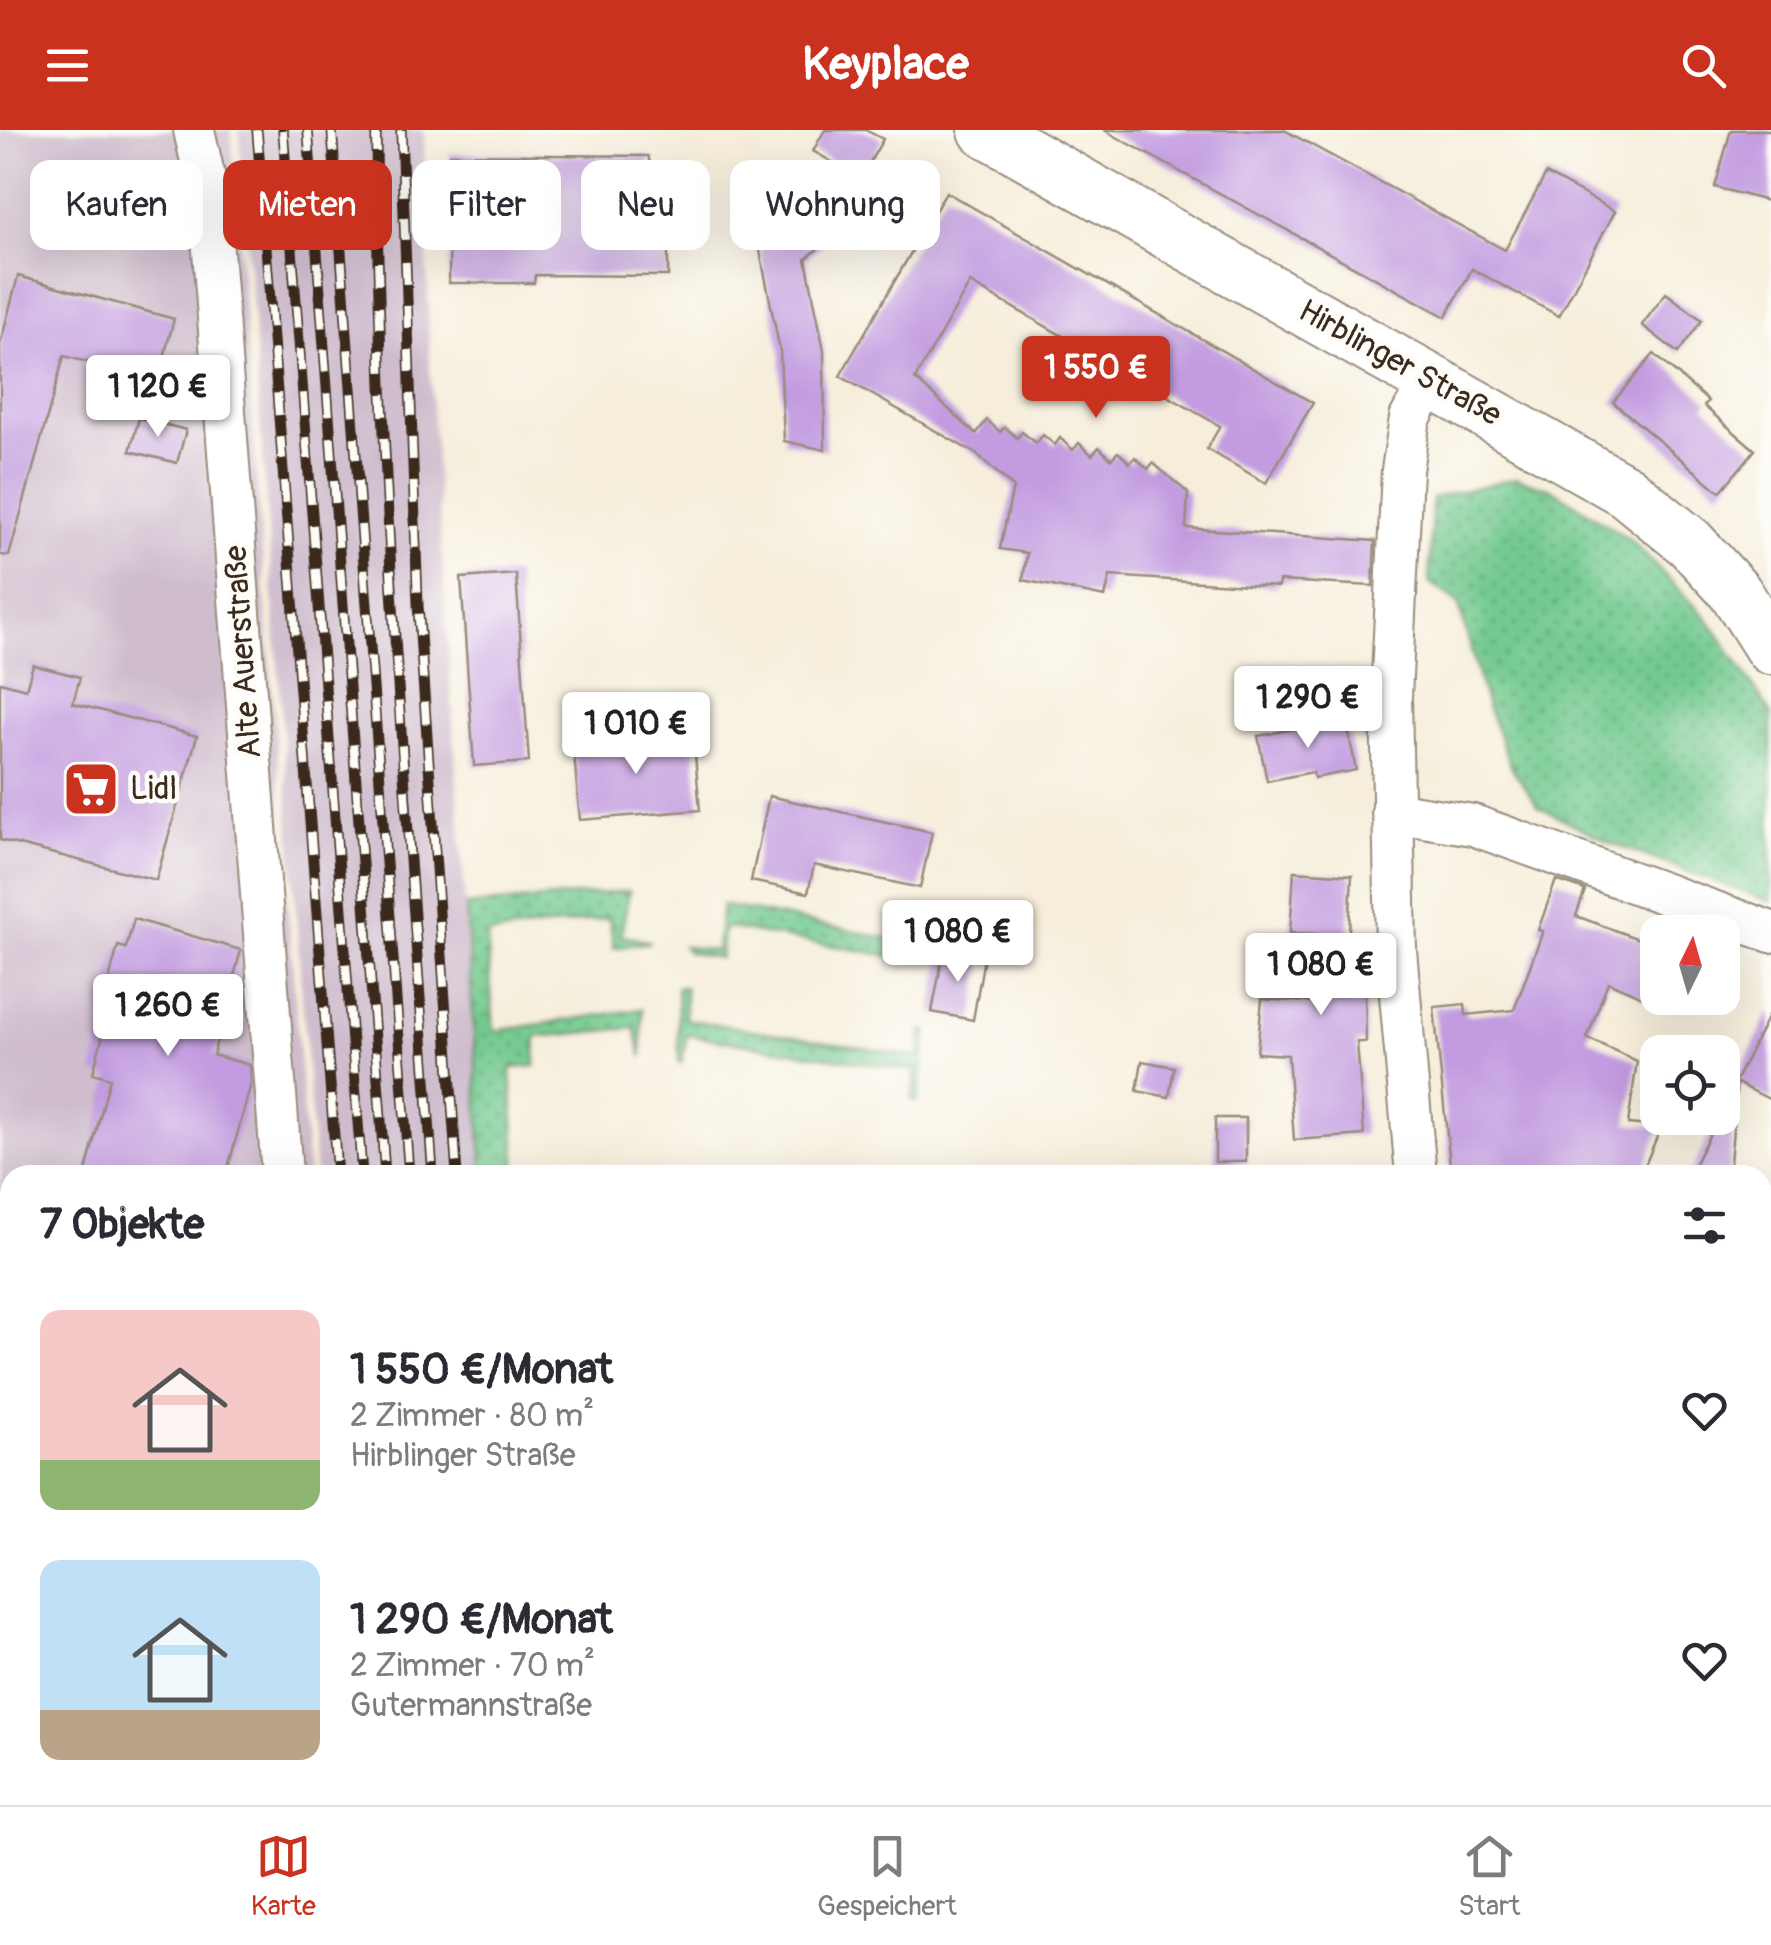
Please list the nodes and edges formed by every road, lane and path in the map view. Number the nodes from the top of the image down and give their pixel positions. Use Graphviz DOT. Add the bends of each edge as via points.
graph roads {
  1 [pos="194,130"];
  2 [pos="985,130"];
  3 [pos="1430,382"];
  4 [pos="1771,648"];
  5 [pos="1392,812"];
  6 [pos="1771,932"];
  7 [pos="281,1165"];
  8 [pos="1415,1165"];
  1 -- 7 [label="street, Alte Auerstraße" via="209,197"];
  2 -- 3 [label="main road, Hirblinger Straße"];
  3 -- 4 [label="main road, Hirblinger Straße" via="1626,490 1736,592"];
  3 -- 5 [label="street" via="1410,418 1402,470"];
  5 -- 6 [label="street" via="1473,825"];
  5 -- 8 [label="street" via="1396,950"];
}
